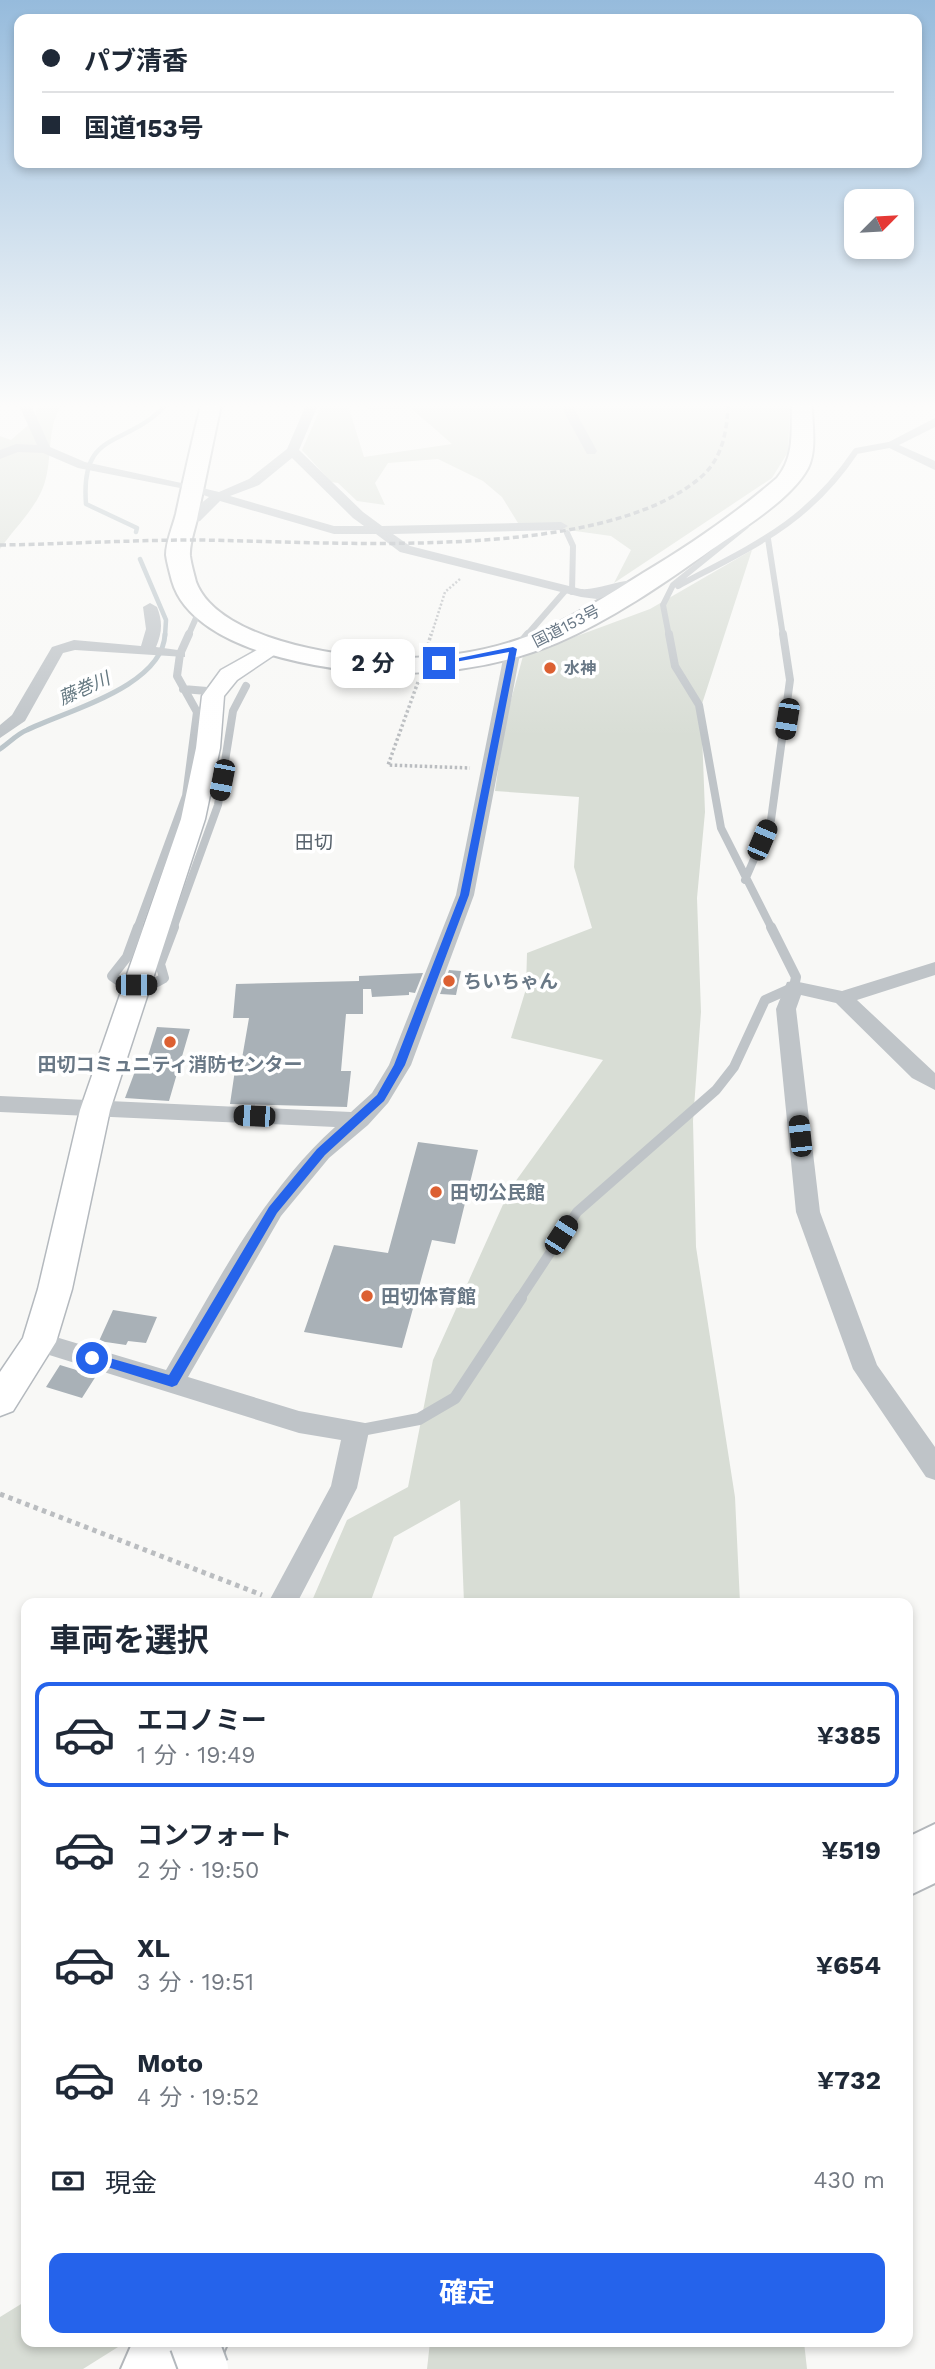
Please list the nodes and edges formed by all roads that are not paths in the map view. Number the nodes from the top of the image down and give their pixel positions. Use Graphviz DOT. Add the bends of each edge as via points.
graph roads {
  1 [pos="187,516"];
  2 [pos="198,516"];
  3 [pos="278,516"];
  4 [pos="360,516"];
  5 [pos="745,516"];
  6 [pos="803,516"];
  7 [pos="740,519"];
  8 [pos="185,523"];
  9 [pos="564,530"];
  10 [pos="380,531"];
  11 [pos="768,539"];
  12 [pos="638,585"];
  13 [pos="672,587"];
  14 [pos="569,592"];
  15 [pos="150,607"];
  16 [pos="196,618"];
  17 [pos="274,647"];
  18 [pos="519,648"];
  19 [pos="148,651"];
  20 [pos="174,653"];
  21 [pos="183,689"];
  22 [pos="239,690"];
  23 [pos="207,691"];
  24 [pos="0,733"];
  25 [pos="745,880"];
  26 [pos="935,968"];
  27 [pos="136,985"];
  28 [pos="794,987"];
  29 [pos="843,998"];
  30 [pos="935,1083"];
  31 [pos="0,1104"];
  32 [pos="95,1110"];
  33 [pos="360,1120"];
  34 [pos="39,1342"];
  35 [pos="172,1382"];
  36 [pos="0,1401"];
  37 [pos="356,1431"];
  38 [pos="935,1469"];
  39 [pos="285,1598"];
  40 [pos="935,1850"];
  41 [pos="913,1865"];
  42 [pos="187,2347"];
  43 [pos="197,2347"];
  44 [pos="154,2369"];
  45 [pos="204,2369"];
  1 -- 8 [label="highway, 国道153号"];
  2 -- 8 [label="street"];
  3 -- 10 [label="street" via="315,527"];
  4 -- 10 [label="street"];
  5 -- 7 [label="highway, 国道153号"];
  6 -- 11 [label="lane"];
  7 -- 12 [label="highway, 国道153号"];
  7 -- 13 [label="lane" via="746,526"];
  8 -- 17 [label="highway, 国道153号" via="179,571 192,599 228,628"];
  9 -- 10 [label="street"];
  9 -- 14 [label="lane" via="573,546"];
  10 -- 14 [label="street" via="405,550"];
  11 -- 13 [label="lane"];
  11 -- 25 [label="lane" via="790,680 771,820"];
  12 -- 14 [label="street" via="597,595"];
  12 -- 18 [label="highway, 国道153号" via="580,621"];
  13 -- 25 [label="lane" via="663,605 675,666 699,705 721,828"];
  14 -- 18 [label="lane"];
  15 -- 19 [label="street" via="155,620"];
  16 -- 20 [label="lane"];
  17 -- 18 [label="highway, 国道153号" via="325,659 387,665 439,663"];
  17 -- 27 [label="street" via="229,675 213,696 194,819"];
  18 -- 33 [label="street" via="488,769 465,895 400,1065"];
  19 -- 20 [label="street"];
  19 -- 24 [label="street" via="74,645 57,650 19,718"];
  20 -- 21 [label="lane"];
  21 -- 23 [label="lane"];
  21 -- 27 [label="lane" via="197,712 186,796 127,957 112,976 122,984"];
  22 -- 27 [label="lane" via="218,804 160,964 164,978 152,985"];
  25 -- 28 [label="lane" via="796,977"];
  26 -- 29 [label="street"];
  27 -- 32 [label="street"];
  28 -- 29 [label="street"];
  28 -- 37 [label="lane" via="765,1000 734,1068 716,1090 576,1212 455,1398 429,1417"];
  28 -- 38 [label="street" via="786,1009 808,1212 866,1369"];
  29 -- 30 [label="street" via="919,1073"];
  31 -- 32 [label="street"];
  32 -- 33 [label="street"];
  32 -- 34 [label="street"];
  33 -- 35 [label="street" via="321,1152 273,1210"];
  34 -- 35 [label="street"];
  34 -- 36 [label="street"];
  35 -- 37 [label="street" via="299,1422"];
  37 -- 39 [label="street" via="344,1488"];
  40 -- 41 [label="highway"];
  42 -- 44 [label="highway"];
  43 -- 45 [label="street, bridge"];
}
